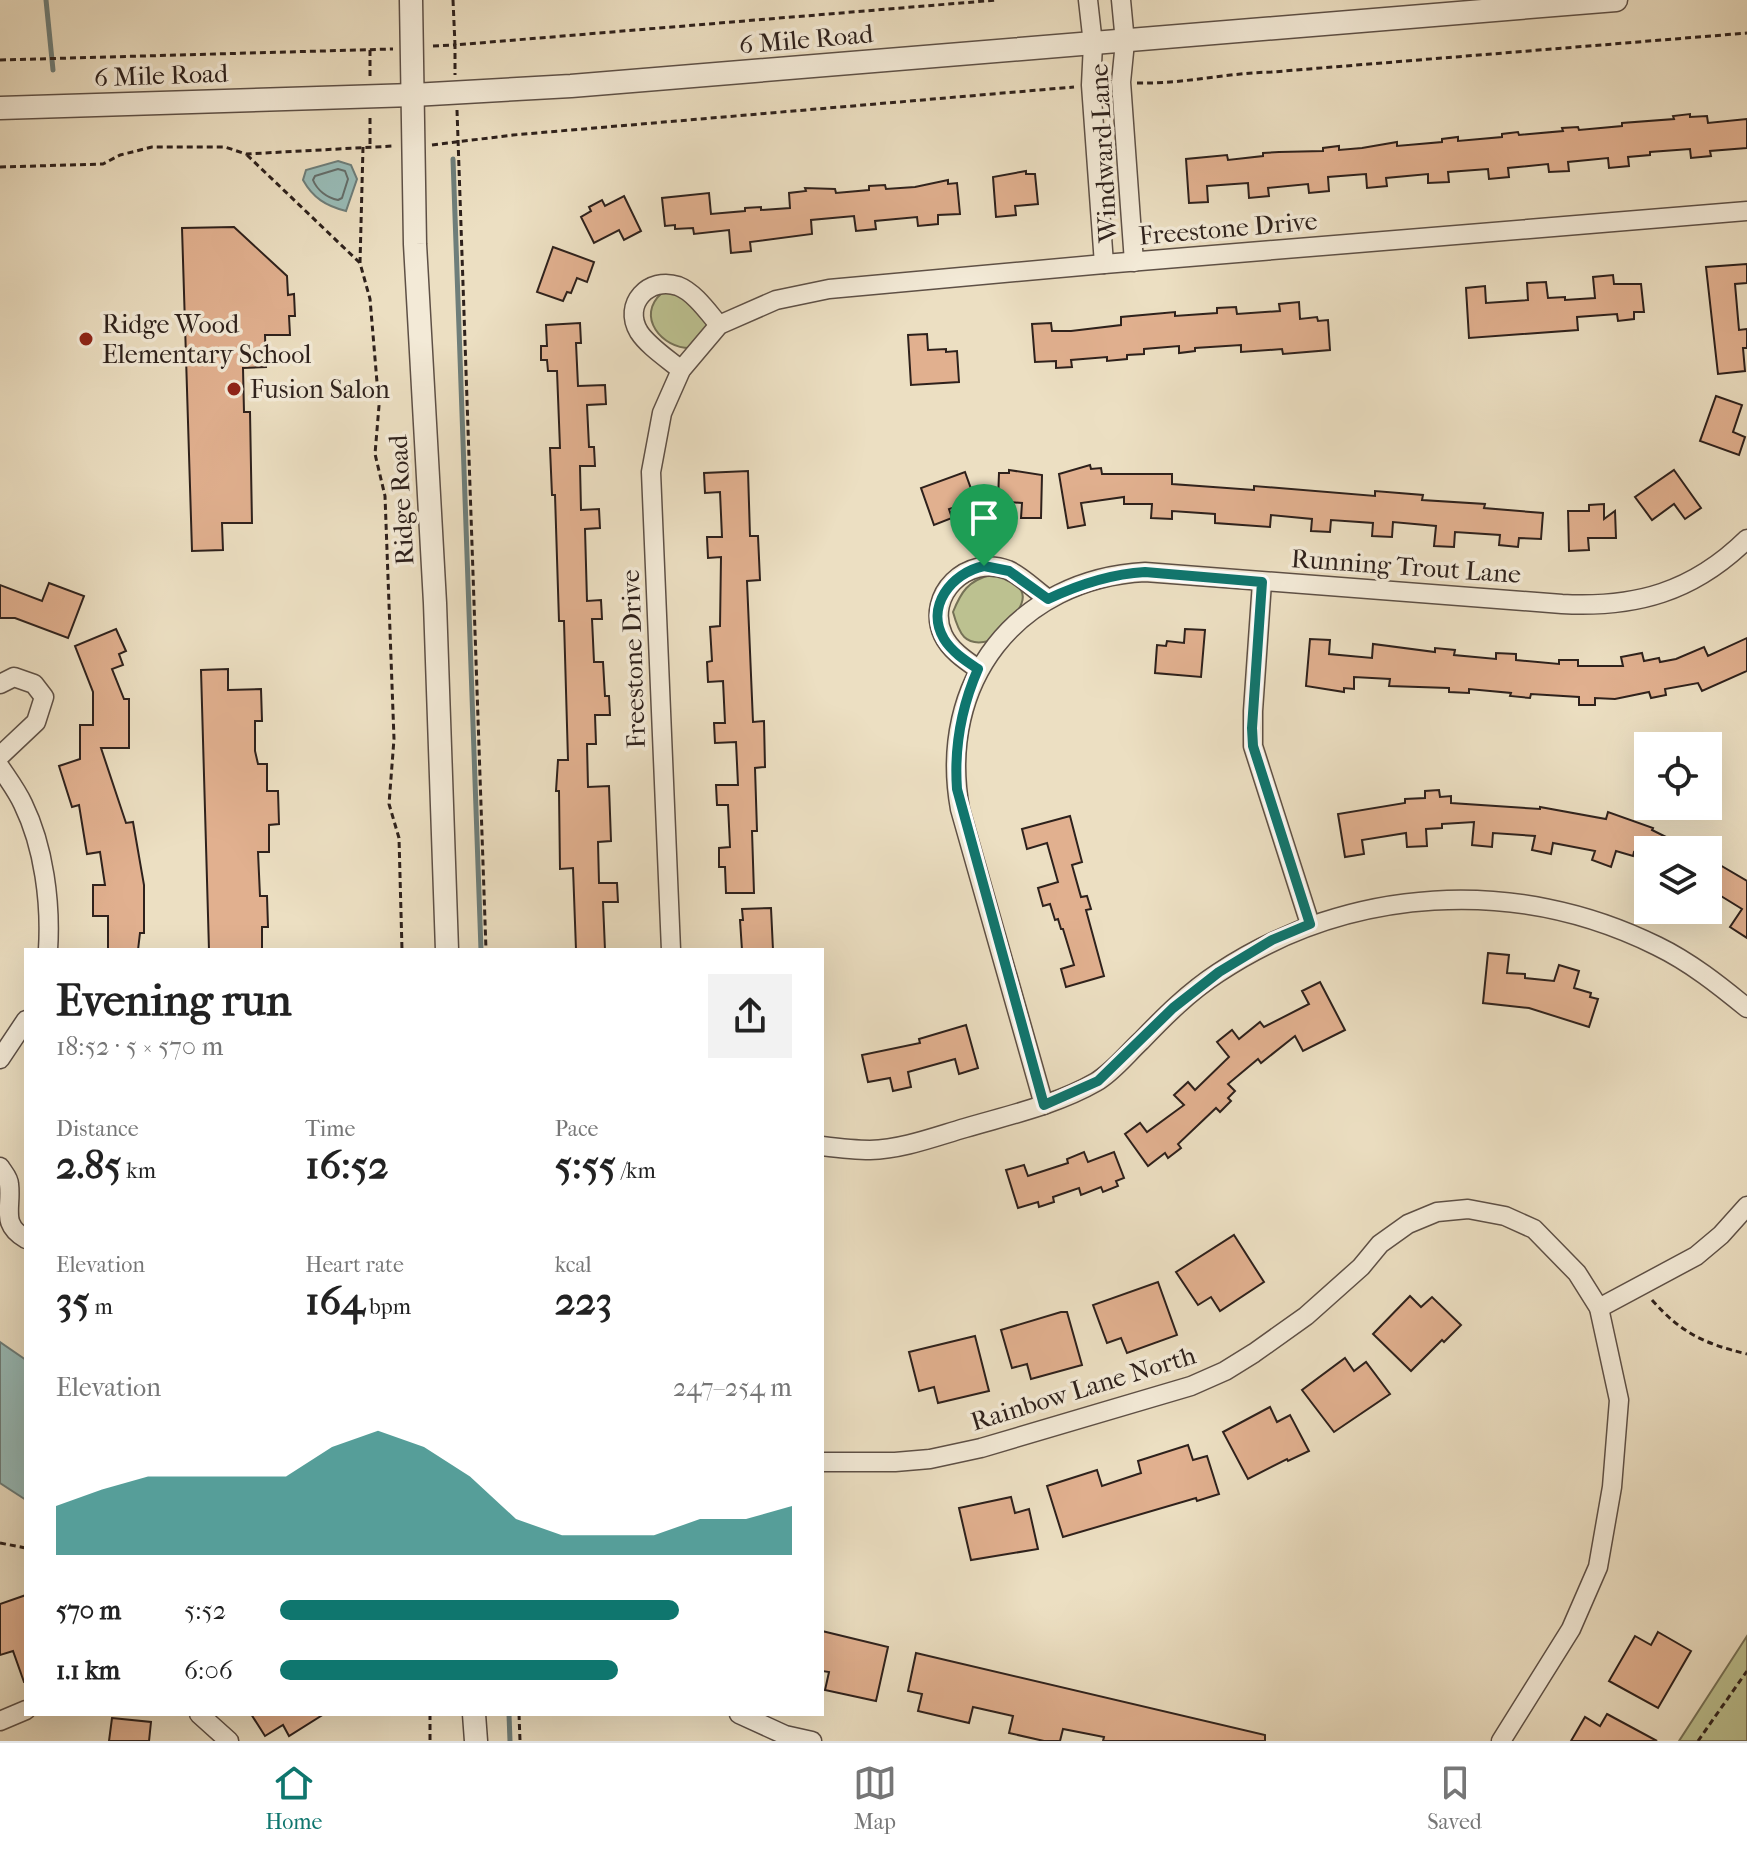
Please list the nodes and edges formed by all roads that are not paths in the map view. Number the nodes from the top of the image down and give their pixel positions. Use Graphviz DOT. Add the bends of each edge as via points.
graph roads {
  1 [pos="411,0"];
  2 [pos="1088,0"];
  3 [pos="1121,0"];
  4 [pos="1616,0"];
  5 [pos="1125,42"];
  6 [pos="1093,44"];
  7 [pos="413,95"];
  8 [pos="0,108"];
  9 [pos="1747,211"];
  10 [pos="1134,262"];
  11 [pos="1104,264"];
  12 [pos="719,325"];
  13 [pos="681,370"];
  14 [pos="1747,539"];
  15 [pos="1262,582"];
  16 [pos="1048,599"];
  17 [pos="978,669"];
  18 [pos="0,684"];
  19 [pos="0,756"];
  20 [pos="0,767"];
  21 [pos="1310,924"];
  22 [pos="48,948"];
  23 [pos="447,948"];
  24 [pos="671,948"];
  25 [pos="1747,1008"];
  26 [pos="24,1023"];
  27 [pos="0,1059"];
  28 [pos="1044,1105"];
  29 [pos="824,1146"];
  30 [pos="12,1178"];
  31 [pos="1747,1206"];
  32 [pos="24,1238"];
  33 [pos="1599,1308"];
  34 [pos="824,1462"];
  35 [pos="24,1711"];
  36 [pos="201,1716"];
  37 [pos="474,1716"];
  38 [pos="743,1716"];
  39 [pos="0,1721"];
  40 [pos="229,1741"];
  41 [pos="476,1741"];
  42 [pos="812,1741"];
  43 [pos="1501,1741"];
  1 -- 7 [label="street, Ridge Road"];
  2 -- 6 [label="street, Windward Lane"];
  3 -- 5 [label="street, Windward Lane"];
  4 -- 5 [label="street, 6 Mile Road"];
  5 -- 6 [label="street, 6 Mile Road"];
  5 -- 10 [label="street, Windward Lane" via="1121,82"];
  6 -- 7 [label="street, 6 Mile Road"];
  6 -- 11 [label="street, Windward Lane" via="1091,85"];
  7 -- 8 [label="street, 6 Mile Road"];
  7 -- 23 [label="street, Ridge Road"];
  9 -- 10 [label="street, Freestone Drive"];
  10 -- 11 [label="street, Freestone Drive"];
  11 -- 12 [label="street, Freestone Drive" via="829,289 776,300"];
  12 -- 13 [label="street, Freestone Drive"];
  12 -- 13 [label="street" via="682,287 666,283 645,289 634,306 635,322 640,333"];
  13 -- 24 [label="street, Freestone Drive" via="662,413 651,472"];
  14 -- 15 [label="street, Running Trout Lane" via="1690,582 1628,603 1562,604"];
  15 -- 16 [label="street, Running Trout Lane" via="1130,573 1081,584"];
  15 -- 21 [label="street" via="1253,746"];
  16 -- 17 [label="street, Running Trout Lane" via="1023,616"];
  16 -- 17 [label="street" via="996,567 974,568 955,580 939,605 940,627 955,651"];
  17 -- 28 [label="street, Running Trout Lane" via="961,720 957,789"];
  18 -- 19 [label="street" via="14,677 34,684 44,697 36,722"];
  20 -- 22 [label="street" via="23,804 34,835 48,906"];
  21 -- 25 [label="street" via="1421,900 1545,907 1593,919 1659,947"];
  21 -- 28 [label="street" via="1219,972 1173,1008 1098,1081"];
  26 -- 27 [label="street"];
  28 -- 29 [label="street" via="903,1146"];
  30 -- 32 [label="street" via="7,1220"];
  31 -- 33 [label="street" via="1696,1256"];
  33 -- 34 [label="street, Rainbow Lane North" via="1577,1273 1534,1229 1505,1216 1468,1209 1437,1212 1380,1244 1306,1316 1254,1353 1191,1386 981,1448 895,1462"];
  33 -- 43 [label="street, Rainbow Lane North" via="1619,1400 1598,1567 1571,1629"];
  35 -- 39 [label="street"];
  36 -- 40 [label="street"];
  37 -- 41 [label="street"];
  38 -- 42 [label="street"];
}
